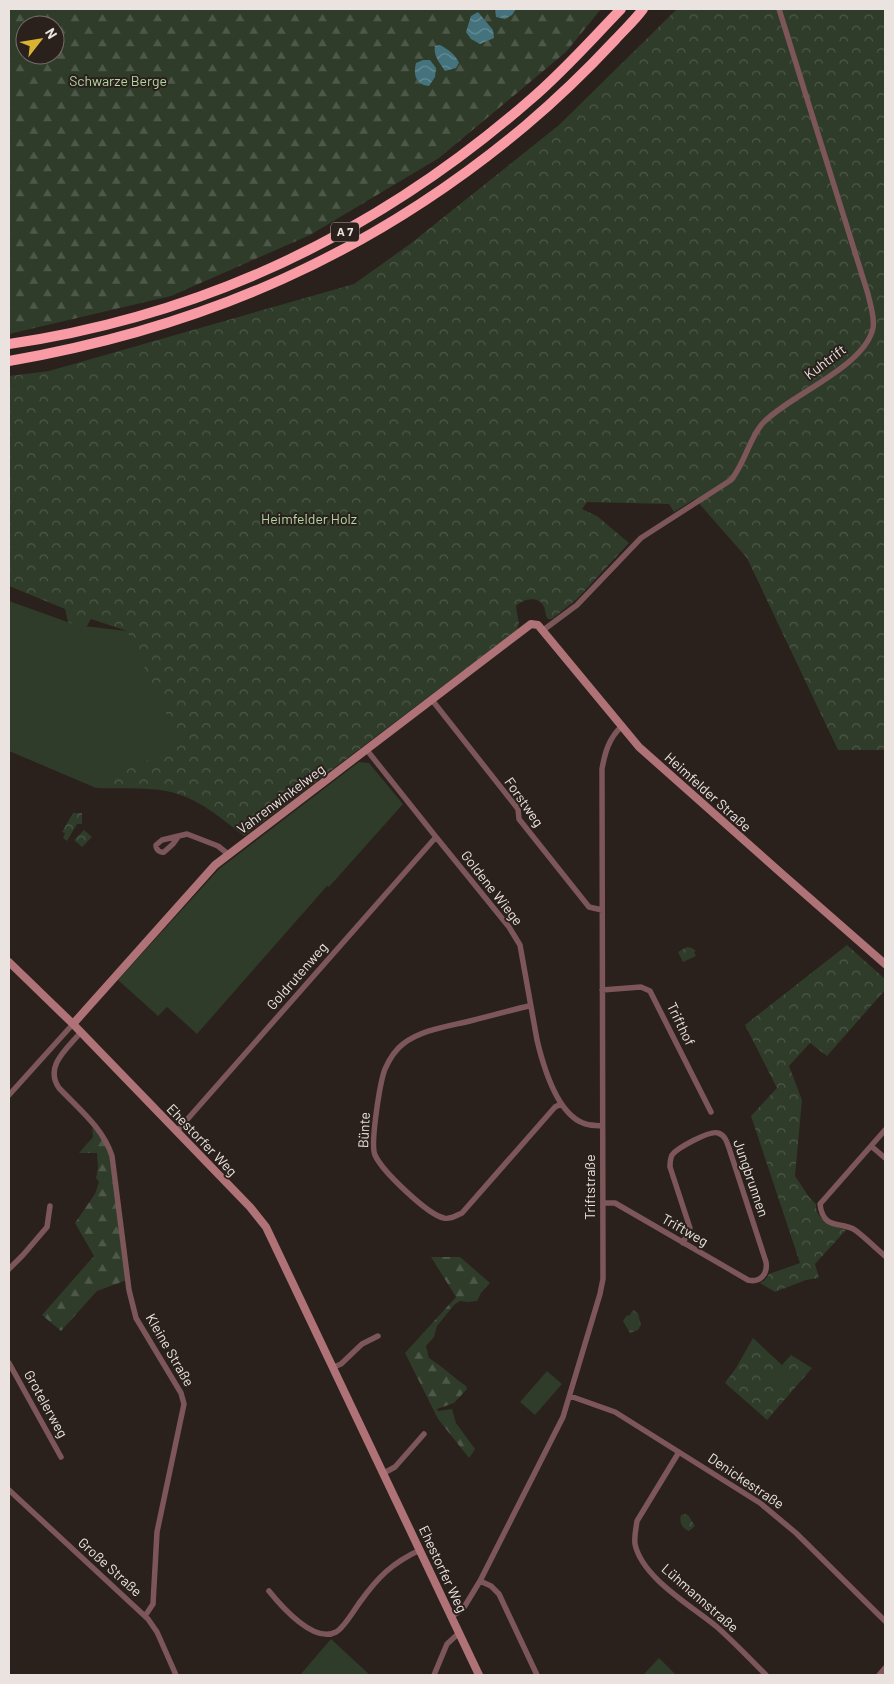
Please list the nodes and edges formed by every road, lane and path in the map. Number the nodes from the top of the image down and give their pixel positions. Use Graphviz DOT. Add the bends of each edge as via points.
graph roads {
  1 [pos="621,9"];
  2 [pos="779,9"];
  3 [pos="643,10"];
  4 [pos="9,344"];
  5 [pos="9,361"];
  6 [pos="530,624"];
  7 [pos="542,630"];
  8 [pos="432,700"];
  9 [pos="622,726"];
  10 [pos="366,749"];
  11 [pos="178,837"];
  12 [pos="436,837"];
  13 [pos="228,854"];
  14 [pos="602,910"];
  15 [pos="9,962"];
  16 [pos="885,964"];
  17 [pos="602,990"];
  18 [pos="530,1006"];
  19 [pos="73,1024"];
  20 [pos="81,1032"];
  21 [pos="9,1095"];
  22 [pos="561,1104"];
  23 [pos="711,1112"];
  24 [pos="602,1126"];
  25 [pos="885,1130"];
  26 [pos="177,1131"];
  27 [pos="871,1146"];
  28 [pos="885,1158"];
  29 [pos="603,1203"];
  30 [pos="50,1206"];
  31 [pos="683,1243"];
  32 [pos="885,1256"];
  33 [pos="9,1269"];
  34 [pos="755,1281"];
  35 [pos="378,1336"];
  36 [pos="9,1363"];
  37 [pos="334,1367"];
  38 [pos="570,1396"];
  39 [pos="424,1434"];
  40 [pos="680,1452"];
  41 [pos="61,1457"];
  42 [pos="384,1473"];
  43 [pos="9,1490"];
  44 [pos="420,1550"];
  45 [pos="480,1581"];
  46 [pos="269,1591"];
  47 [pos="145,1616"];
  48 [pos="452,1616"];
  49 [pos="885,1620"];
  50 [pos="459,1633"];
  51 [pos="885,1668"];
  52 [pos="176,1675"];
  53 [pos="434,1675"];
  54 [pos="479,1675"];
  55 [pos="537,1675"];
  56 [pos="766,1675"];
  57 [pos="879,1675"];
  1 -- 4 [label="highway, A 7" via="532,99 487,137 398,200 308,252 261,273 146,314 78,332"];
  2 -- 7 [label="street, Kuhtrift" via="868,294 873,327 870,336 842,367 784,405 762,424 740,468 730,480 641,538 577,606"];
  3 -- 5 [label="highway, A 7" via="571,86 502,146 454,183 356,243 252,294 201,313 91,345"];
  6 -- 7 [label="street, Heimfelder Straße" via="536,624"];
  6 -- 8 [label="street, Vahrenwinkelweg"];
  7 -- 9 [label="street, Heimfelder Straße"];
  8 -- 10 [label="street, Vahrenwinkelweg"];
  8 -- 14 [label="street, Forstweg" via="518,809 519,819 589,907"];
  9 -- 14 [label="street, Triftstraße" via="611,738 602,769"];
  9 -- 16 [label="street, Heimfelder Straße" via="640,747 718,818"];
  10 -- 12 [label="street, Goldene Wiege"];
  10 -- 13 [label="street, Vahrenwinkelweg"];
  11 -- 13 [label="street" via="187,834 203,839"];
  12 -- 18 [label="street, Goldene Wiege" via="509,927 520,946"];
  12 -- 26 [label="street, Goldrutenweg"];
  13 -- 19 [label="street, Vahrenwinkelweg"];
  14 -- 17 [label="street, Triftstraße"];
  15 -- 19 [label="street, Ehestorfer Weg"];
  17 -- 23 [label="street, Trifthof" via="641,987 650,991"];
  17 -- 24 [label="street, Triftstraße"];
  18 -- 22 [label="street, Goldene Wiege" via="540,1054"];
  18 -- 22 [label="street, Bünte" via="447,1027 414,1037 403,1044 384,1070 374,1154 386,1172 430,1211 446,1219 462,1213"];
  19 -- 20 [label="street, Ehestorfer Weg"];
  19 -- 21 [label="street"];
  20 -- 26 [label="street, Ehestorfer Weg"];
  20 -- 47 [label="street, Kleine Straße" via="58,1060 54,1081 101,1132 108,1145 132,1307 184,1404 157,1532 153,1604"];
  22 -- 24 [label="street, Goldene Wiege" via="581,1122"];
  24 -- 29 [label="street, Triftstraße"];
  25 -- 27 [label="street"];
  26 -- 37 [label="street, Ehestorfer Weg" via="266,1227"];
  27 -- 28 [label="street"];
  27 -- 32 [label="street" via="820,1207 828,1220 853,1228"];
  29 -- 31 [label="street, Triftweg" via="615,1203"];
  29 -- 38 [label="street, Triftstraße" via="603,1279"];
  30 -- 33 [label="street" via="48,1227"];
  31 -- 34 [label="street, Triftweg"];
  31 -- 34 [label="street, Jungbrunnen" via="690,1228 670,1166 671,1158 676,1151 714,1132 725,1139 729,1148 766,1262 766,1273"];
  35 -- 37 [label="street" via="362,1344"];
  36 -- 41 [label="street, Grotelerweg"];
  37 -- 42 [label="street, Ehestorfer Weg"];
  38 -- 40 [label="street, Denickestraße" via="615,1412"];
  38 -- 45 [label="street, Triftstraße" via="548,1450"];
  39 -- 42 [label="street" via="395,1468"];
  40 -- 49 [label="street, Denickestraße" via="777,1516"];
  40 -- 56 [label="street, Lühmannstraße" via="637,1521 635,1544 638,1553 665,1586 715,1626"];
  42 -- 44 [label="street, Ehestorfer Weg"];
  43 -- 47 [label="street, Große Straße"];
  44 -- 46 [label="street" via="393,1565 366,1594 340,1630 331,1634 313,1632 278,1603"];
  44 -- 48 [label="street, Ehestorfer Weg"];
  45 -- 48 [label="street, Triftstraße" via="463,1609"];
  45 -- 55 [label="street" via="499,1594"];
  47 -- 52 [label="street, Große Straße" via="157,1632"];
  48 -- 50 [label="street, Ehestorfer Weg"];
  50 -- 53 [label="street" via="447,1644"];
  50 -- 54 [label="street, Ehestorfer Weg"];
  51 -- 57 [label="street"];
}
